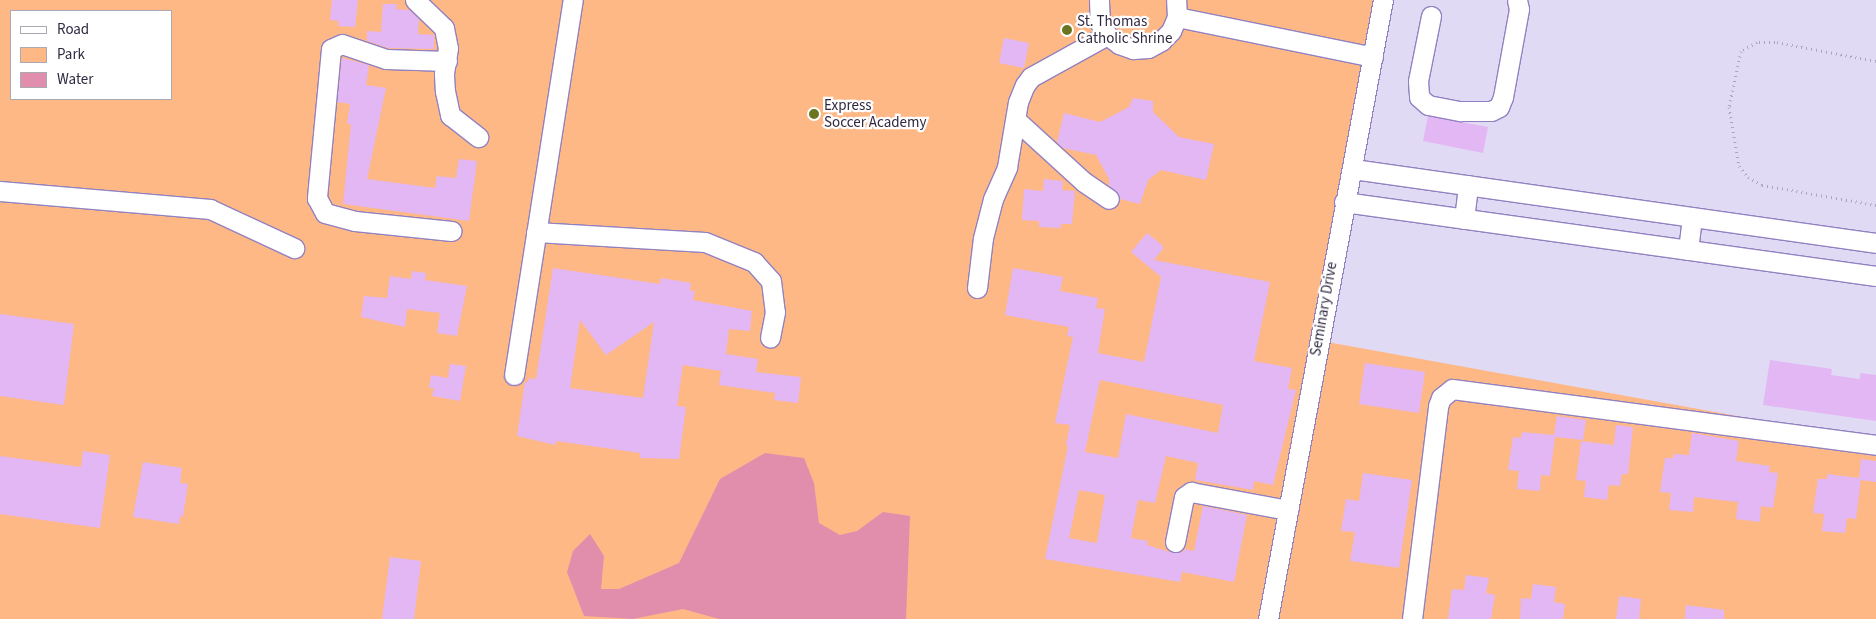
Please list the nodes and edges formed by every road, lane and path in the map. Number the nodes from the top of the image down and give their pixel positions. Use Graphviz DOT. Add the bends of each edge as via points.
graph roads {
  1 [pos="415,0"];
  2 [pos="573,0"];
  3 [pos="1099,0"];
  4 [pos="1383,0"];
  5 [pos="1517,0"];
  6 [pos="1176,9"];
  7 [pos="1431,16"];
  8 [pos="1107,35"];
  9 [pos="1373,57"];
  10 [pos="1876,61"];
  11 [pos="447,62"];
  12 [pos="1016,120"];
  13 [pos="478,136"];
  14 [pos="1353,169"];
  15 [pos="1468,185"];
  16 [pos="0,191"];
  17 [pos="1109,198"];
  18 [pos="1344,202"];
  19 [pos="1876,205"];
  20 [pos="1692,217"];
  21 [pos="1464,219"];
  22 [pos="451,232"];
  23 [pos="536,232"];
  24 [pos="1876,243"];
  25 [pos="294,248"];
  26 [pos="1688,250"];
  27 [pos="1876,276"];
  28 [pos="977,288"];
  29 [pos="770,338"];
  30 [pos="514,375"];
  31 [pos="1876,445"];
  32 [pos="1288,510"];
  33 [pos="1174,542"];
  34 [pos="1268,619"];
  35 [pos="1412,619"];
  1 -- 11 [label="street" via="444,28"];
  2 -- 23 [label="street"];
  3 -- 8 [label="street" via="1100,23"];
  4 -- 9 [label="street, Seminary Drive"];
  5 -- 7 [label="street" via="1519,9 1503,97 1498,107 1491,111 1460,111 1428,105 1419,97 1418,81"];
  6 -- 8 [label="street" via="1171,31 1148,48 1133,49"];
  6 -- 9 [label="street"];
  8 -- 12 [label="street" via="1032,77 1018,102"];
  9 -- 14 [label="street, Seminary Drive"];
  10 -- 19 [label="path" via="1775,42 1757,42 1741,51 1729,107 1739,166 1748,178 1762,185"];
  11 -- 13 [label="street" via="444,74 450,115"];
  11 -- 22 [label="street" via="386,59 342,44 331,49 317,198 325,213 355,221"];
  12 -- 17 [label="street" via="1084,182"];
  12 -- 28 [label="street" via="1007,167 992,198"];
  14 -- 15 [label="street"];
  14 -- 18 [label="street, Seminary Drive"];
  15 -- 20 [label="street"];
  15 -- 21 [label="street"];
  16 -- 25 [label="street" via="210,209"];
  18 -- 21 [label="street"];
  18 -- 32 [label="street, Seminary Drive"];
  20 -- 24 [label="street"];
  20 -- 26 [label="street"];
  21 -- 26 [label="street"];
  23 -- 29 [label="street" via="706,242 754,262 771,281 775,312"];
  23 -- 30 [label="street"];
  26 -- 27 [label="street"];
  31 -- 35 [label="street" via="1452,389 1441,398 1438,406"];
  32 -- 33 [label="street" via="1191,492 1184,497"];
  32 -- 34 [label="street, Seminary Drive"];
}
